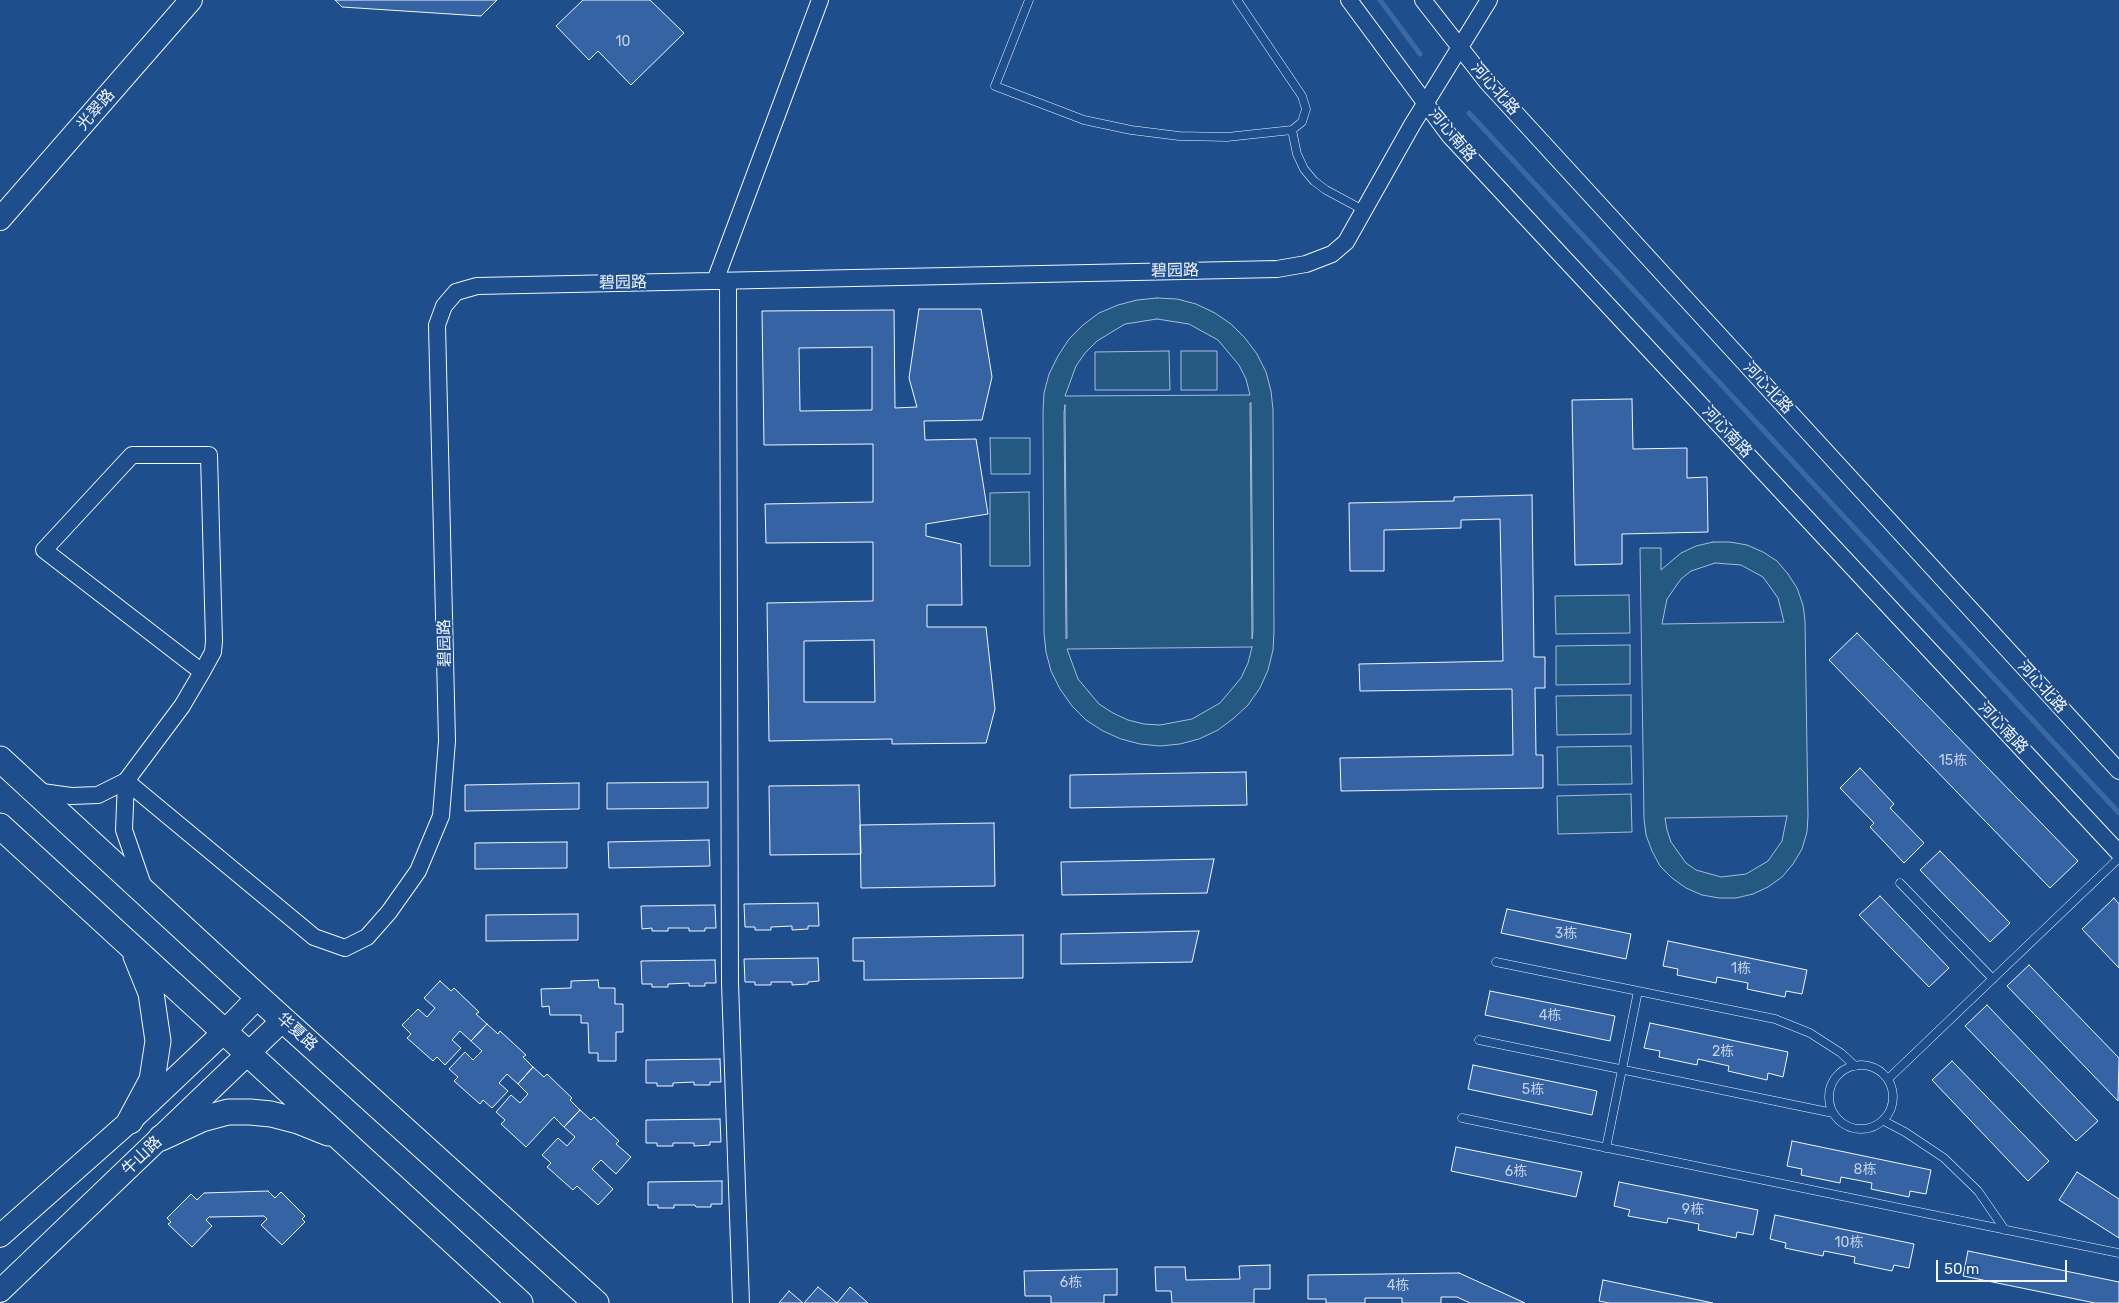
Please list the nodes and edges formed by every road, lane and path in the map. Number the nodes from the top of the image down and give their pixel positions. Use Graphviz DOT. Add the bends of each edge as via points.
graph roads {
  1 [pos="191,0"];
  2 [pos="820,0"];
  3 [pos="1029,0"];
  4 [pos="1236,0"];
  5 [pos="1349,0"];
  6 [pos="1423,0"];
  7 [pos="1489,0"];
  8 [pos="1460,48"];
  9 [pos="1426,104"];
  10 [pos="1292,130"];
  11 [pos="1365,210"];
  12 [pos="0,219"];
  13 [pos="722,281"];
  14 [pos="202,672"];
  15 [pos="0,759"];
  16 [pos="2119,772"];
  17 [pos="126,781"];
  18 [pos="35,791"];
  19 [pos="0,826"];
  20 [pos="2119,853"];
  21 [pos="2119,858"];
  22 [pos="1900,883"];
  23 [pos="146,895"];
  24 [pos="134,951"];
  25 [pos="1496,962"];
  26 [pos="1992,979"];
  27 [pos="1638,991"];
  28 [pos="258,997"];
  29 [pos="283,1020"];
  30 [pos="225,1031"];
  31 [pos="1479,1040"];
  32 [pos="250,1054"];
  33 [pos="1855,1066"];
  34 [pos="1622,1069"];
  35 [pos="1888,1079"];
  36 [pos="1833,1113"];
  37 [pos="1462,1118"];
  38 [pos="130,1121"];
  39 [pos="1884,1121"];
  40 [pos="161,1138"];
  41 [pos="340,1138"];
  42 [pos="1606,1148"];
  43 [pos="2005,1230"];
  44 [pos="0,1236"];
  45 [pos="2119,1253"];
  46 [pos="0,1291"];
  47 [pos="515,1300"];
  48 [pos="596,1303"];
  49 [pos="741,1303"];
  1 -- 12 [label="street, 光翠路"];
  2 -- 13 [label="street"];
  3 -- 10 [label="lane" via="995,86 1084,120 1131,130 1227,137"];
  4 -- 10 [label="lane" via="1302,96 1306,109 1304,116"];
  5 -- 9 [label="street, 河心南路"];
  6 -- 8 [label="street, 河心北路"];
  7 -- 8 [label="street, 碧园路"];
  8 -- 9 [label="street, 碧园路"];
  8 -- 16 [label="street, 河心北路" via="1501,97"];
  9 -- 11 [label="street, 碧园路"];
  9 -- 20 [label="street, 河心南路" via="1456,142"];
  10 -- 11 [label="lane" via="1297,154 1314,181"];
  11 -- 13 [label="street, 碧园路" via="1346,242 1332,254 1306,264 1277,269"];
  13 -- 17 [label="street, 碧园路" via="477,286 456,292 444,306 437,325 447,741 441,816 418,871 390,912 367,937 345,948 314,936"];
  13 -- 49 [label="street" via="730,983"];
  14 -- 14 [label="street" via="213,652 214,640 209,455 132,455 44,550"];
  14 -- 17 [label="street" via="182,706"];
  15 -- 18 [label="main road, 华夏路"];
  17 -- 18 [label="street" via="98,795 71,796"];
  17 -- 23 [label="street" via="124,830"];
  18 -- 23 [label="main road, 华夏路"];
  19 -- 24 [label="main road"];
  21 -- 26 [label="lane"];
  22 -- 26 [label="lane"];
  23 -- 28 [label="main road, 华夏路"];
  24 -- 30 [label="main road"];
  24 -- 38 [label="main road" via="151,993 158,1041 152,1080"];
  25 -- 27 [label="lane"];
  26 -- 35 [label="lane"];
  27 -- 33 [label="lane" via="1776,1019 1826,1042"];
  27 -- 34 [label="lane"];
  28 -- 29 [label="main road, 华夏路"];
  28 -- 30 [label="street, 牛山路"];
  29 -- 32 [label="street, 牛山路"];
  29 -- 48 [label="main road, 华夏路"];
  30 -- 32 [label="main road"];
  30 -- 38 [label="street, 牛山路"];
  31 -- 34 [label="lane"];
  32 -- 40 [label="street, 牛山路"];
  32 -- 41 [label="main road"];
  33 -- 35 [label="lane" via="1873,1067"];
  33 -- 36 [label="lane" via="1846,1068 1833,1081 1828,1099"];
  34 -- 36 [label="lane"];
  34 -- 42 [label="lane"];
  35 -- 39 [label="lane" via="1894,1096"];
  36 -- 39 [label="lane" via="1841,1123 1858,1130"];
  37 -- 42 [label="lane"];
  38 -- 44 [label="street, 牛山路"];
  39 -- 43 [label="lane" via="1925,1144 1962,1174"];
  40 -- 41 [label="main road" via="202,1118 228,1112 271,1114"];
  40 -- 46 [label="street, 牛山路"];
  41 -- 47 [label="main road"];
  42 -- 43 [label="lane"];
  43 -- 45 [label="lane"];
}
